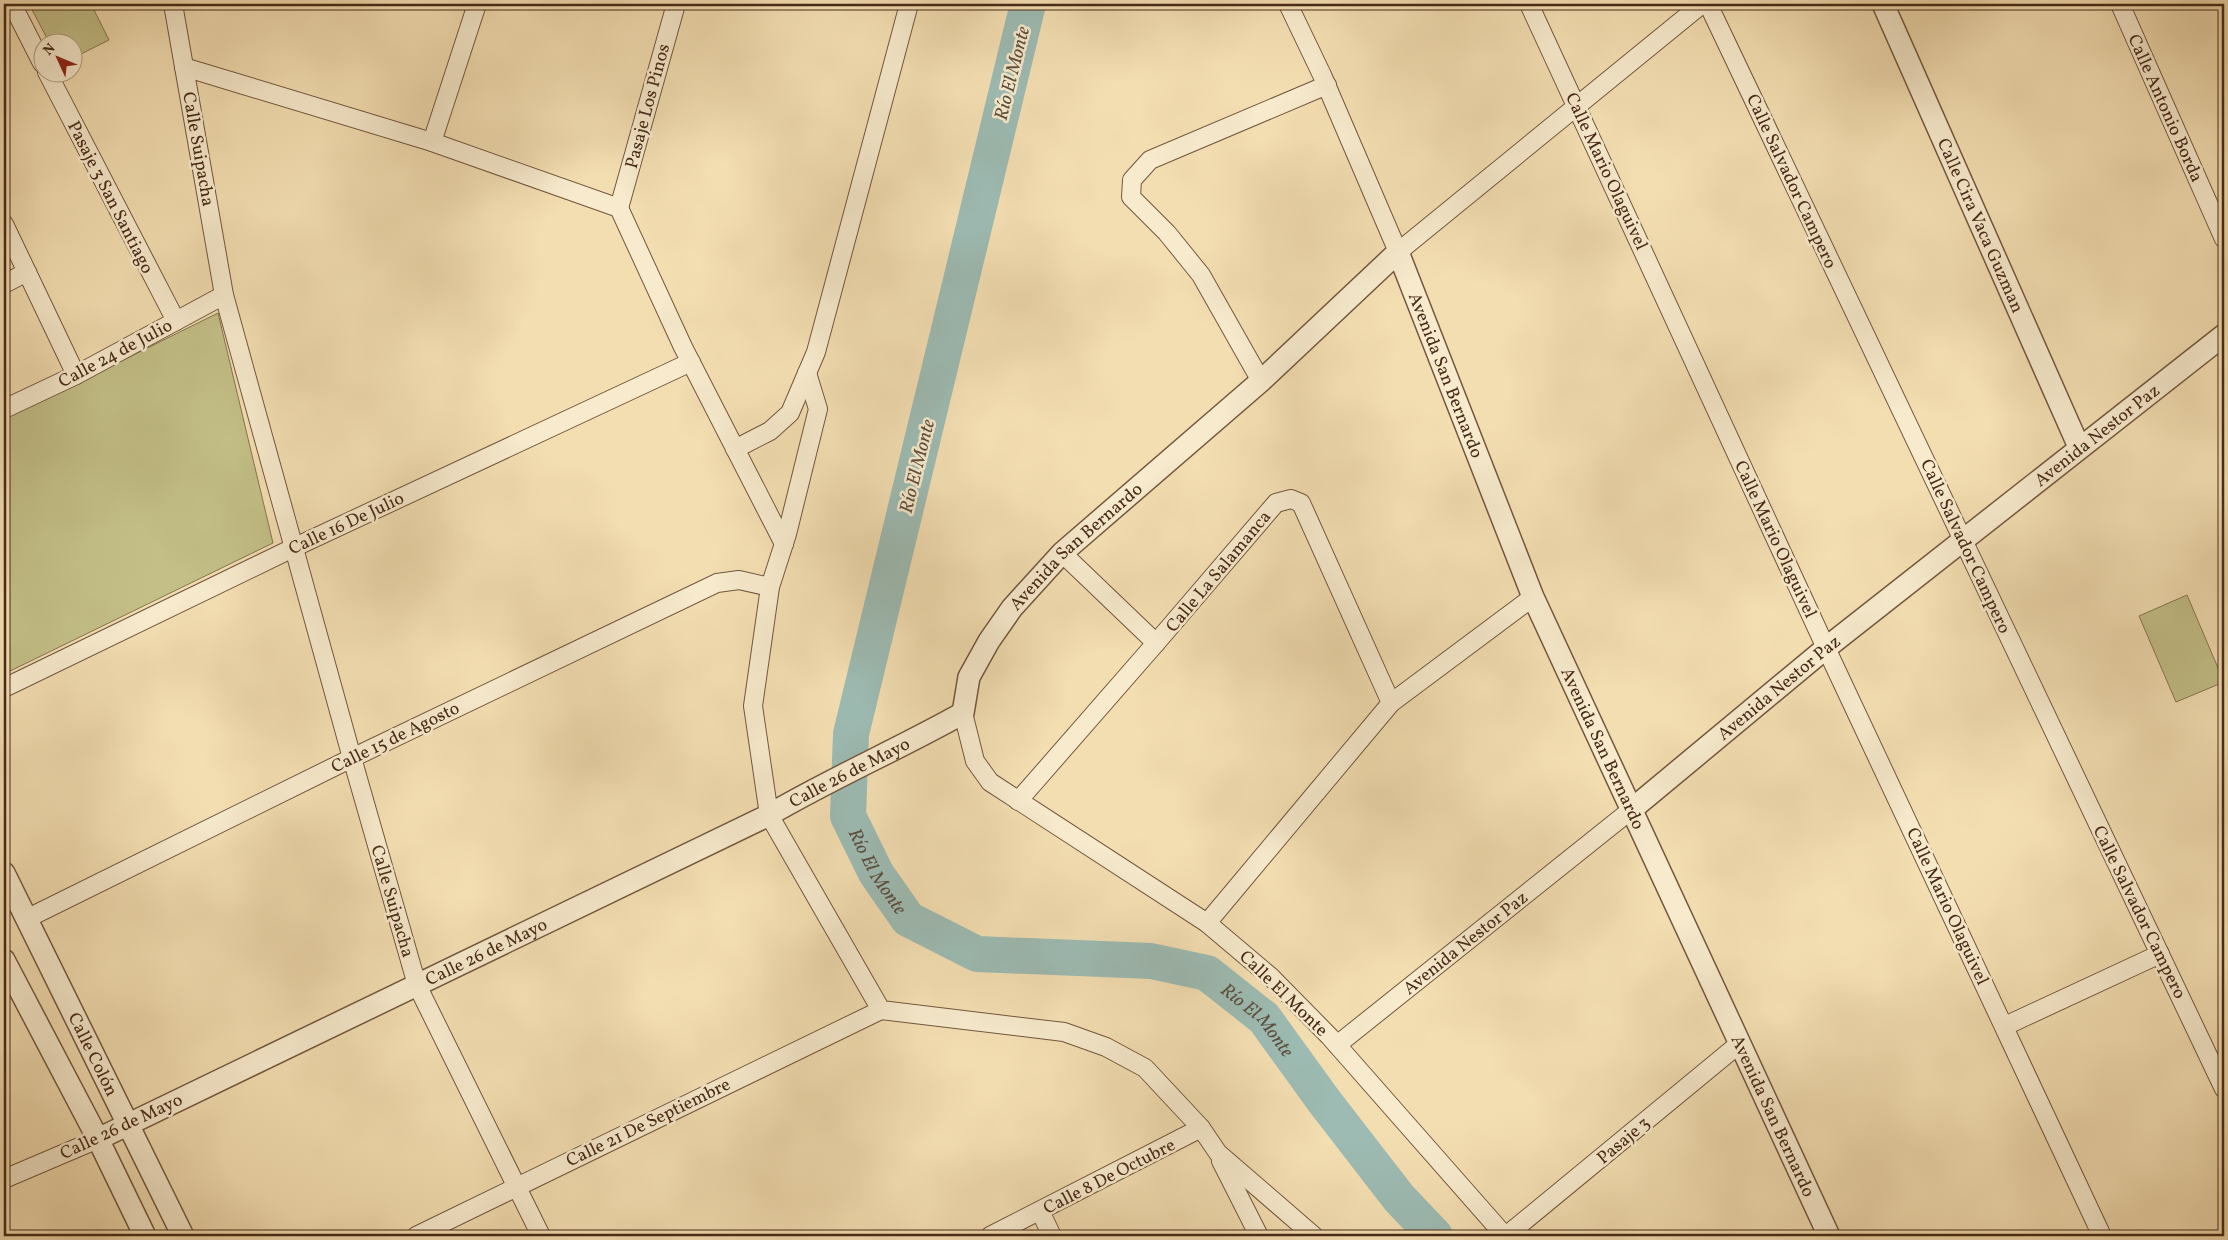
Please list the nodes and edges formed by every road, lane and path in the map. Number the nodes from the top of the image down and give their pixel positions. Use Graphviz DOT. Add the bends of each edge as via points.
graph roads {
  1 [pos="12,4"];
  2 [pos="173,4"];
  3 [pos="477,4"];
  4 [pos="676,4"];
  5 [pos="910,4"];
  6 [pos="1288,4"];
  7 [pos="1529,4"];
  8 [pos="1702,4"];
  9 [pos="1708,4"];
  10 [pos="1883,4"];
  11 [pos="2120,4"];
  12 [pos="32,43"];
  13 [pos="184,67"];
  14 [pos="52,82"];
  15 [pos="1326,85"];
  16 [pos="1576,106"];
  17 [pos="432,142"];
  18 [pos="619,208"];
  19 [pos="4,224"];
  20 [pos="2224,239"];
  21 [pos="1398,252"];
  22 [pos="27,272"];
  23 [pos="4,284"];
  24 [pos="224,295"];
  25 [pos="176,321"];
  26 [pos="2224,335"];
  27 [pos="691,362"];
  28 [pos="807,373"];
  29 [pos="76,374"];
  30 [pos="1260,381"];
  31 [pos="4,409"];
  32 [pos="2079,448"];
  33 [pos="735,449"];
  34 [pos="1963,540"];
  35 [pos="784,544"];
  36 [pos="293,548"];
  37 [pos="1062,553"];
  38 [pos="770,587"];
  39 [pos="1533,597"];
  40 [pos="1156,643"];
  41 [pos="1826,648"];
  42 [pos="4,688"];
  43 [pos="1391,703"];
  44 [pos="963,713"];
  45 [pos="352,758"];
  46 [pos="1018,801"];
  47 [pos="1631,810"];
  48 [pos="769,815"];
  49 [pos="4,873"];
  50 [pos="26,919"];
  51 [pos="1207,923"];
  52 [pos="2160,954"];
  53 [pos="4,960"];
  54 [pos="417,985"];
  55 [pos="881,1010"];
  56 [pos="2005,1026"];
  57 [pos="1337,1044"];
  58 [pos="1739,1044"];
  59 [pos="2224,1089"];
  60 [pos="126,1125"];
  61 [pos="1201,1128"];
  62 [pos="98,1139"];
  63 [pos="1218,1154"];
  64 [pos="4,1179"];
  65 [pos="515,1187"];
  66 [pos="1040,1212"];
  67 [pos="145,1236"];
  68 [pos="182,1236"];
  69 [pos="416,1236"];
  70 [pos="540,1236"];
  71 [pos="990,1236"];
  72 [pos="1052,1236"];
  73 [pos="1259,1236"];
  74 [pos="1314,1236"];
  75 [pos="1505,1236"];
  76 [pos="1829,1236"];
  77 [pos="2102,1236"];
  1 -- 12 [label="street"];
  2 -- 13 [label="street, Calle Suipacha"];
  3 -- 17 [label="street"];
  4 -- 18 [label="street, Pasaje Los Pinos"];
  5 -- 28 [label="street" via="816,352"];
  6 -- 15 [label="street, Avenida San Bernardo"];
  7 -- 16 [label="street, Calle Mario Olaguivel"];
  8 -- 16 [label="street, Avenida San Bernardo"];
  9 -- 34 [label="street, Calle Salvador Campero"];
  10 -- 32 [label="street, Calle Cira Vaca Guzman"];
  11 -- 20 [label="street, Calle Antonio Borda"];
  13 -- 17 [label="street"];
  13 -- 24 [label="street, Calle Suipacha"];
  14 -- 25 [label="street, Pasaje 3 San Santiago"];
  15 -- 21 [label="street, Avenida San Bernardo"];
  15 -- 30 [label="street" via="1150,160 1132,180 1132,197 1201,275"];
  16 -- 21 [label="street, Avenida San Bernardo"];
  16 -- 41 [label="street, Calle Mario Olaguivel"];
  17 -- 18 [label="street"];
  18 -- 27 [label="street"];
  19 -- 22 [label="street"];
  21 -- 30 [label="street, Avenida San Bernardo"];
  21 -- 39 [label="street, Avenida San Bernardo"];
  22 -- 23 [label="street"];
  22 -- 29 [label="street"];
  24 -- 25 [label="street, Calle 24 de Julio"];
  24 -- 36 [label="street, Calle Suipacha"];
  25 -- 29 [label="street, Calle 24 de Julio"];
  26 -- 32 [label="street, Avenida Nestor Paz"];
  27 -- 33 [label="street"];
  27 -- 36 [label="street, Calle 16 De Julio"];
  28 -- 33 [label="street" via="790,413 770,431"];
  28 -- 35 [label="street" via="818,409"];
  29 -- 31 [label="street, Calle 24 de Julio"];
  30 -- 37 [label="street, Avenida San Bernardo"];
  32 -- 34 [label="street, Avenida Nestor Paz"];
  33 -- 35 [label="street"];
  34 -- 41 [label="street, Avenida Nestor Paz"];
  34 -- 52 [label="street, Calle Salvador Campero"];
  35 -- 38 [label="street"];
  36 -- 42 [label="street, Calle 16 De Julio"];
  36 -- 45 [label="street, Calle Suipacha"];
  37 -- 40 [label="street"];
  37 -- 44 [label="street, Avenida San Bernardo" via="1012,608 989,641 969,677"];
  38 -- 45 [label="street, Calle 15 de Agosto" via="739,580 717,583"];
  38 -- 48 [label="street" via="753,706"];
  39 -- 43 [label="street"];
  39 -- 47 [label="street, Avenida San Bernardo"];
  40 -- 43 [label="street, Calle La Salamanca" via="1276,503 1291,499 1301,503"];
  40 -- 46 [label="street, Calle La Salamanca"];
  41 -- 47 [label="street, Avenida Nestor Paz"];
  41 -- 56 [label="street, Calle Mario Olaguivel"];
  43 -- 51 [label="street"];
  44 -- 46 [label="street, Avenida San Bernardo" via="975,761 990,782"];
  44 -- 48 [label="street, Calle 26 de Mayo"];
  45 -- 50 [label="street, Calle 15 de Agosto"];
  45 -- 54 [label="street, Calle Suipacha"];
  46 -- 51 [label="street, Calle El Monte"];
  47 -- 57 [label="street, Avenida Nestor Paz"];
  47 -- 58 [label="street, Avenida San Bernardo"];
  48 -- 54 [label="street, Calle 26 de Mayo"];
  48 -- 55 [label="street"];
  49 -- 50 [label="street, Calle Colón"];
  50 -- 60 [label="street, Calle Colón"];
  51 -- 57 [label="street, Calle El Monte" via="1272,977"];
  52 -- 56 [label="street"];
  52 -- 59 [label="street, Calle Salvador Campero"];
  53 -- 62 [label="street, Calle Colón"];
  54 -- 60 [label="street, Calle 26 de Mayo"];
  54 -- 65 [label="street, Calle Suipacha"];
  55 -- 61 [label="street" via="1064,1032 1106,1047 1145,1068"];
  55 -- 65 [label="street, Calle 21 De Septiembre"];
  56 -- 77 [label="street, Calle Mario Olaguivel"];
  57 -- 75 [label="street, Calle El Monte"];
  58 -- 75 [label="street, Pasaje 3"];
  58 -- 76 [label="street, Avenida San Bernardo"];
  60 -- 62 [label="street, Calle 26 de Mayo"];
  60 -- 68 [label="street, Calle Colón"];
  61 -- 63 [label="street"];
  61 -- 66 [label="street, Calle 8 De Octubre"];
  62 -- 64 [label="street, Calle 26 de Mayo"];
  62 -- 67 [label="street, Calle Colón"];
  63 -- 73 [label="street"];
  63 -- 74 [label="street"];
  65 -- 69 [label="street, Calle 21 De Septiembre"];
  65 -- 70 [label="street, Calle Suipacha"];
  66 -- 71 [label="street, Calle 8 De Octubre"];
  66 -- 72 [label="street"];
}
